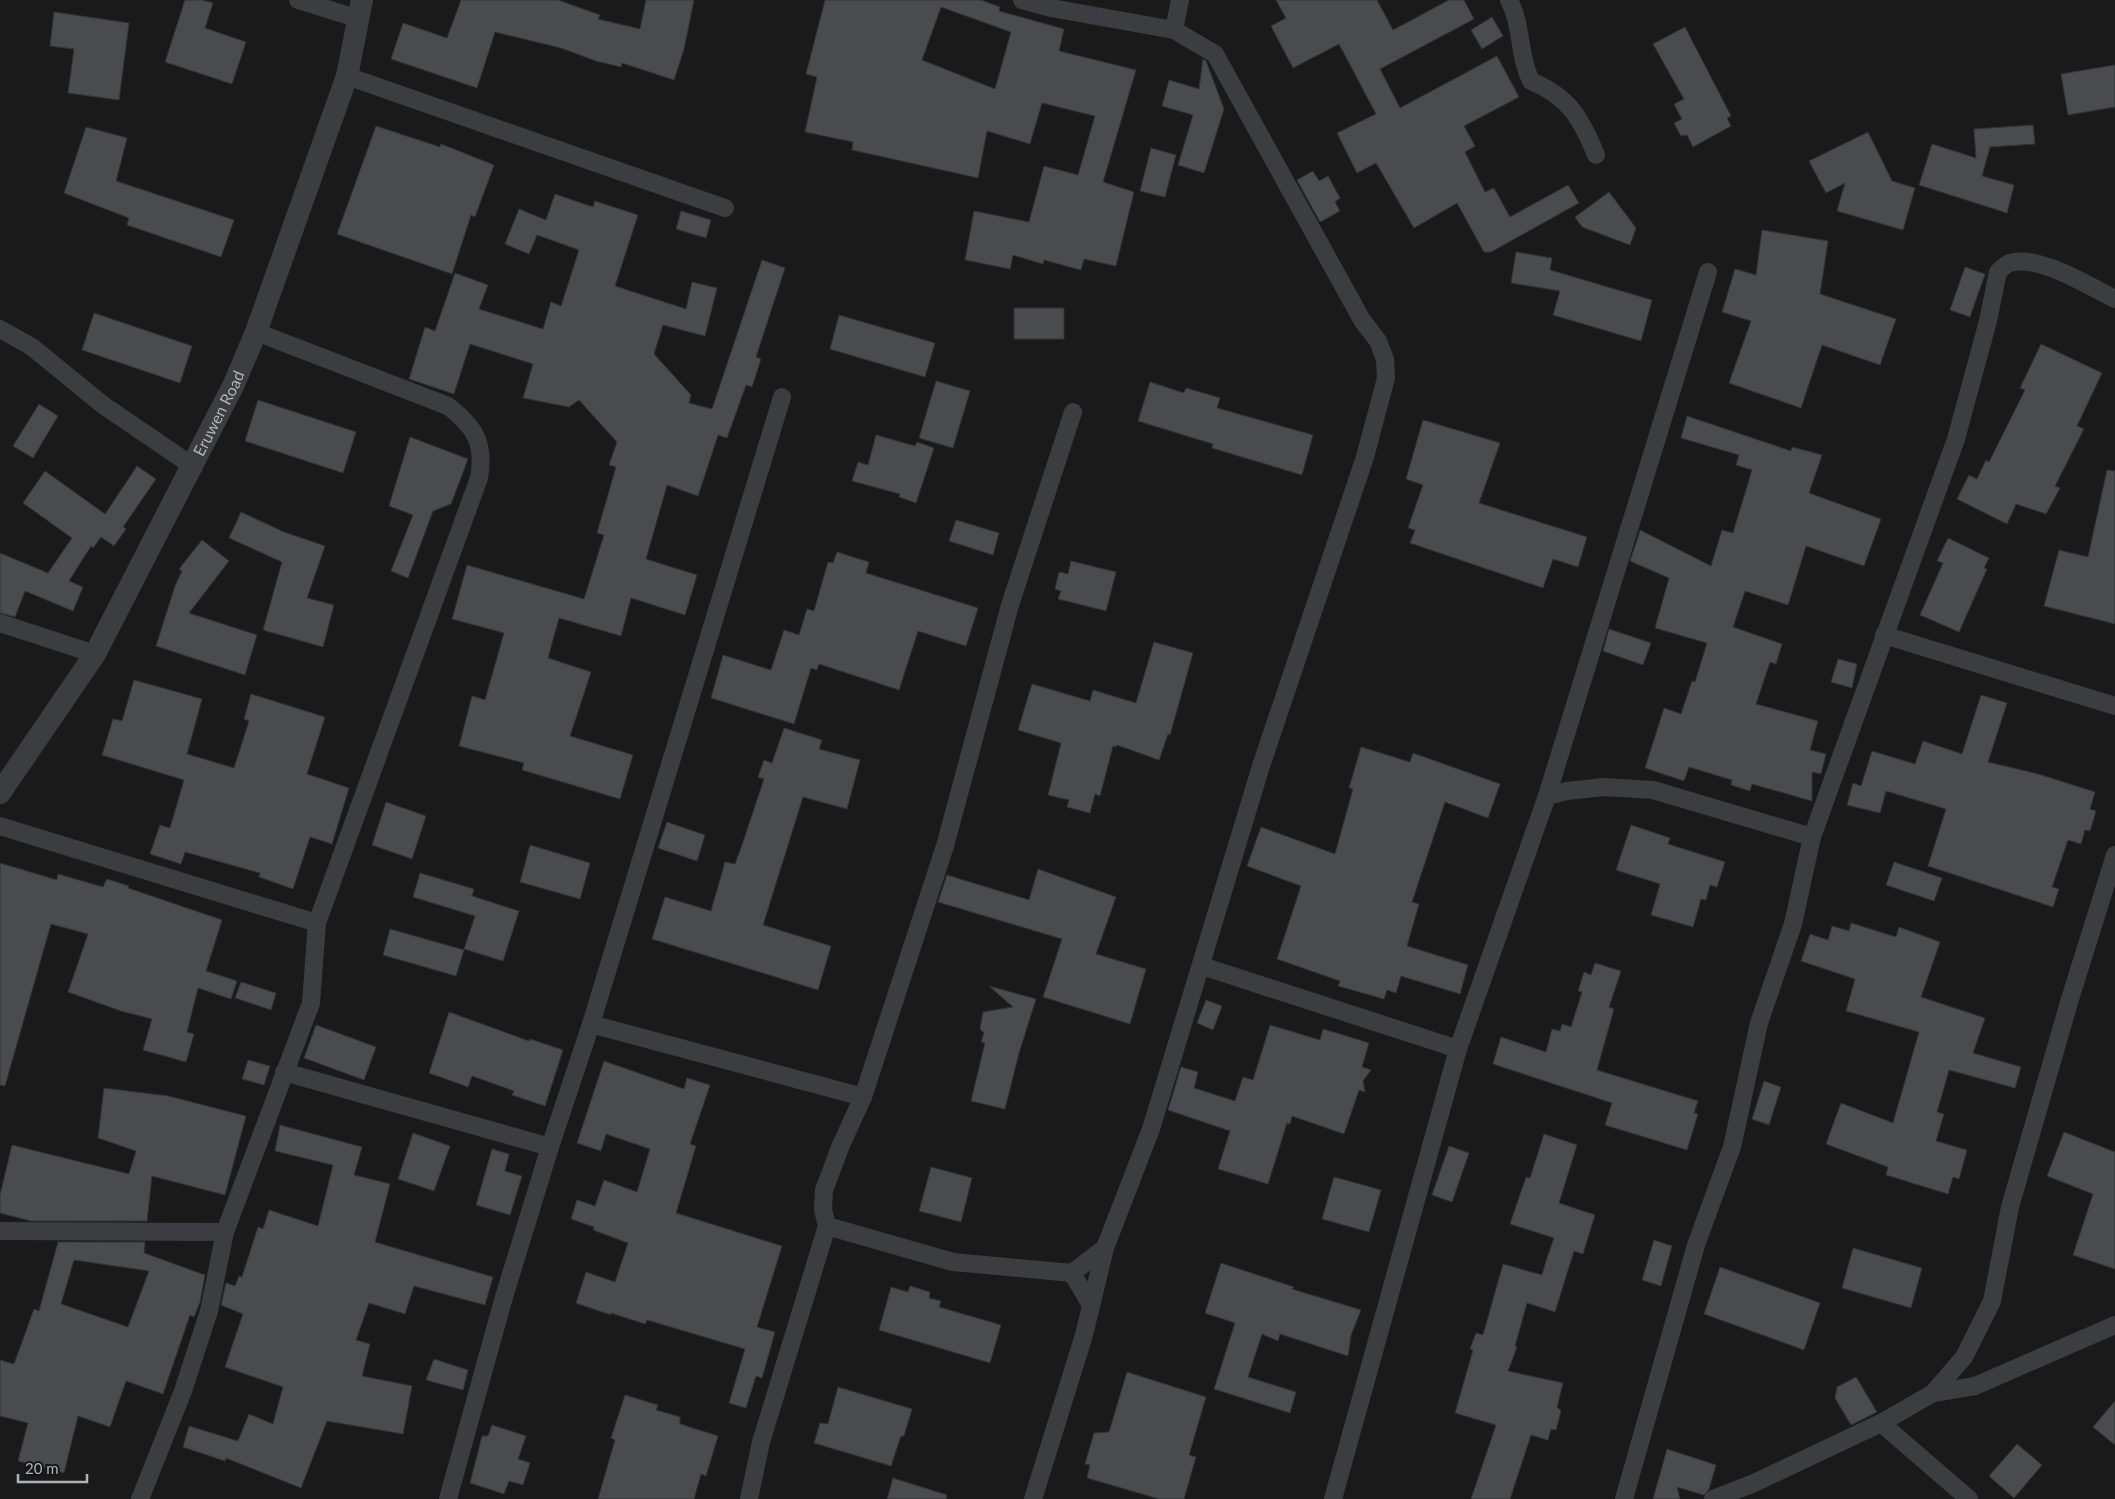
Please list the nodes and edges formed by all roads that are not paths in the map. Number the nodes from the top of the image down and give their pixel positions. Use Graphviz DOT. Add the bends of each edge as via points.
graph roads {
  1 [pos="298,0"];
  2 [pos="1022,0"];
  3 [pos="1180,0"];
  4 [pos="1508,0"];
  5 [pos="360,9"];
  6 [pos="1174,30"];
  7 [pos="347,76"];
  8 [pos="1596,155"];
  9 [pos="725,208"];
  10 [pos="1708,272"];
  11 [pos="2115,299"];
  12 [pos="0,329"];
  13 [pos="256,332"];
  14 [pos="782,397"];
  15 [pos="1073,412"];
  16 [pos="194,467"];
  17 [pos="0,623"];
  18 [pos="1884,635"];
  19 [pos="95,654"];
  20 [pos="2115,706"];
  21 [pos="0,793"];
  22 [pos="1547,796"];
  23 [pos="0,826"];
  24 [pos="1812,837"];
  25 [pos="2115,855"];
  26 [pos="317,923"];
  27 [pos="1202,966"];
  28 [pos="591,1024"];
  29 [pos="1458,1049"];
  30 [pos="284,1072"];
  31 [pos="863,1097"];
  32 [pos="550,1147"];
  33 [pos="827,1226"];
  34 [pos="0,1231"];
  35 [pos="225,1232"];
  36 [pos="1105,1248"];
  37 [pos="1072,1273"];
  38 [pos="1091,1305"];
  39 [pos="2115,1325"];
  40 [pos="1933,1392"];
  41 [pos="1881,1423"];
  42 [pos="140,1499"];
  43 [pos="448,1499"];
  44 [pos="748,1499"];
  45 [pos="1033,1499"];
  46 [pos="1333,1499"];
  47 [pos="1624,1499"];
  48 [pos="1713,1499"];
  49 [pos="1969,1499"];
  1 -- 5 [label="street"];
  2 -- 6 [label="street"];
  3 -- 6 [label="street"];
  4 -- 8 [label="street" via="1518,20 1524,66 1530,81 1543,86 1569,106 1582,121"];
  5 -- 7 [label="street, Eruwen Road"];
  6 -- 27 [label="street" via="1215,54 1362,320 1378,341 1385,359 1386,378 1365,457 1261,766"];
  7 -- 9 [label="street"];
  7 -- 13 [label="street, Eruwen Road"];
  10 -- 22 [label="street"];
  11 -- 18 [label="street" via="2057,270 2024,262 2009,263 1998,272 1956,439"];
  12 -- 16 [label="street" via="32,347 103,405"];
  13 -- 16 [label="street, Eruwen Road"];
  13 -- 26 [label="street" via="448,406 475,432 480,449 479,478"];
  14 -- 28 [label="street"];
  15 -- 31 [label="street" via="1010,605 945,846"];
  16 -- 19 [label="street, Eruwen Road"];
  17 -- 19 [label="street"];
  18 -- 20 [label="street"];
  18 -- 24 [label="street"];
  19 -- 21 [label="street, Eruwen Road"];
  22 -- 24 [label="street" via="1604,787 1653,790"];
  22 -- 29 [label="street"];
  23 -- 26 [label="street"];
  24 -- 47 [label="street" via="1793,924 1759,1023 1732,1148 1696,1245"];
  25 -- 40 [label="street" via="2010,1207 1992,1301 1964,1357"];
  26 -- 30 [label="street" via="311,1003"];
  27 -- 29 [label="street"];
  27 -- 36 [label="street" via="1151,1128"];
  28 -- 31 [label="street"];
  28 -- 32 [label="street"];
  29 -- 46 [label="street"];
  30 -- 32 [label="street"];
  30 -- 35 [label="street"];
  31 -- 33 [label="street" via="824,1190 823,1210"];
  32 -- 43 [label="street"];
  33 -- 37 [label="street" via="953,1262"];
  33 -- 44 [label="street" via="761,1442"];
  34 -- 35 [label="street"];
  35 -- 42 [label="street" via="209,1311 183,1391"];
  36 -- 37 [label="street"];
  36 -- 38 [label="street"];
  37 -- 38 [label="street"];
  38 -- 45 [label="street"];
  39 -- 40 [label="street" via="1975,1386"];
  40 -- 41 [label="street"];
  41 -- 48 [label="street"];
  41 -- 49 [label="street"];
}
